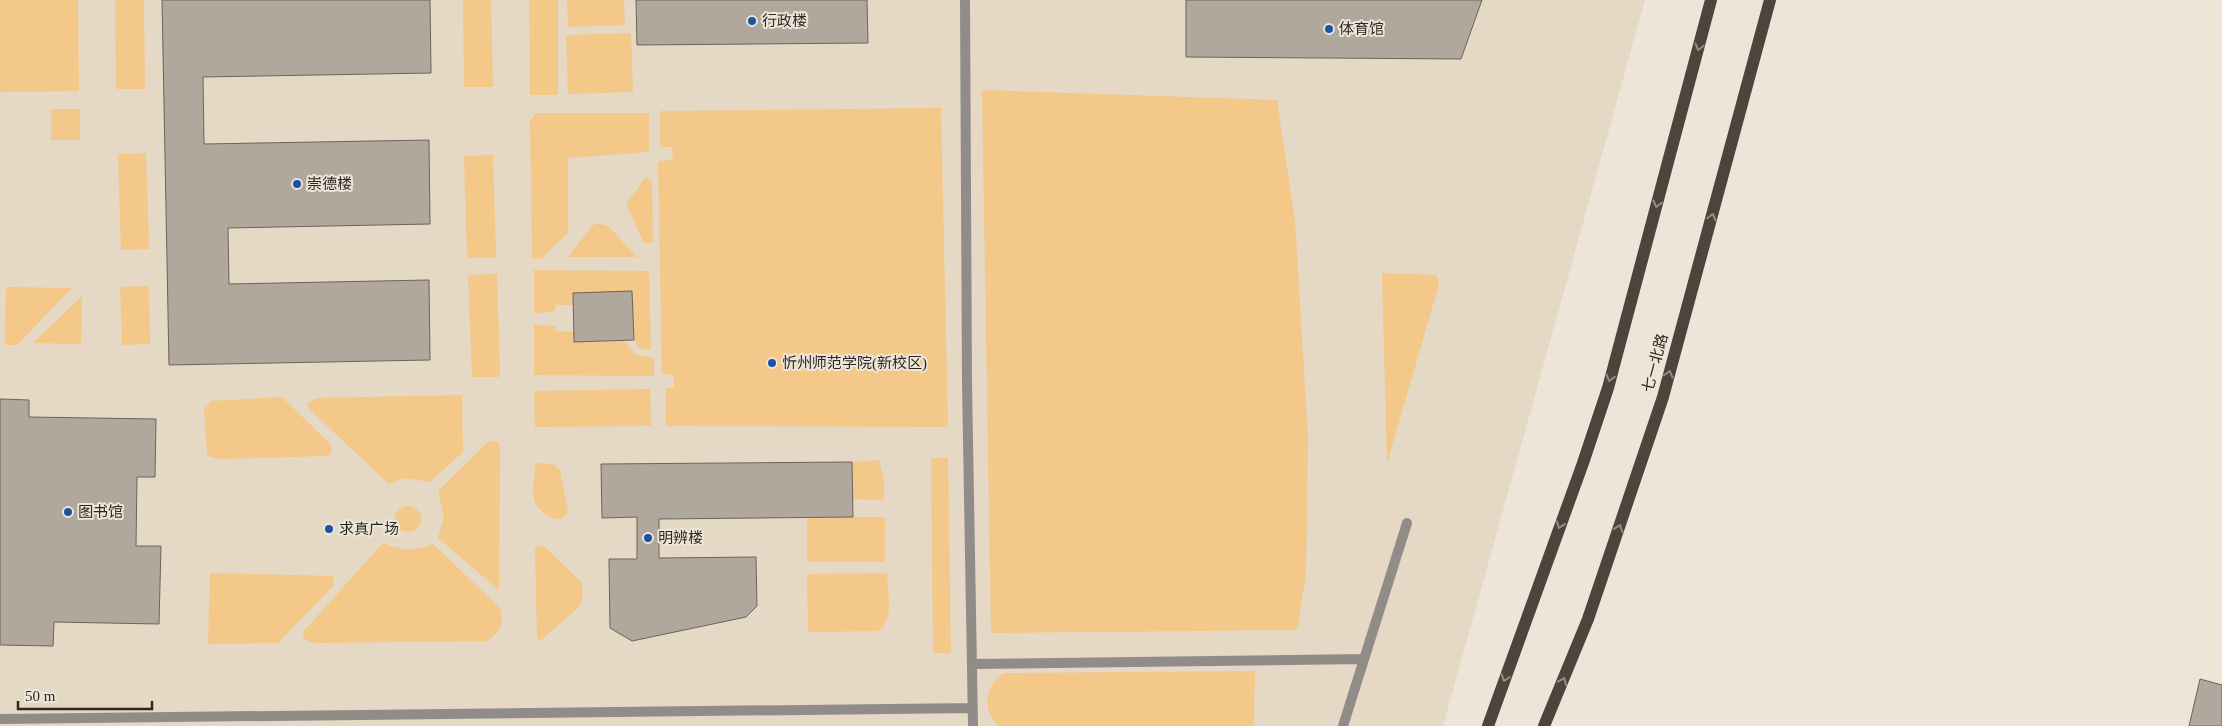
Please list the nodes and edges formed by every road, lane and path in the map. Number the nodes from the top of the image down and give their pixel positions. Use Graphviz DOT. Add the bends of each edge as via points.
graph roads {
  1 [pos="965,0"];
  2 [pos="1711,0"];
  3 [pos="1770,0"];
  4 [pos="1407,523"];
  5 [pos="1364,659"];
  6 [pos="972,664"];
  7 [pos="973,708"];
  8 [pos="0,719"];
  9 [pos="973,726"];
  10 [pos="1343,726"];
  11 [pos="1488,726"];
  12 [pos="1544,726"];
  1 -- 6 [label="street"];
  2 -- 11 [label="main road, one-way" via="1608,388"];
  12 -- 3 [label="main road, 七一北路, one-way" via="1588,618 1663,397"];
  4 -- 5 [label="street"];
  5 -- 6 [label="street"];
  5 -- 10 [label="street"];
  6 -- 7 [label="street"];
  7 -- 8 [label="street"];
  7 -- 9 [label="street"];
}
